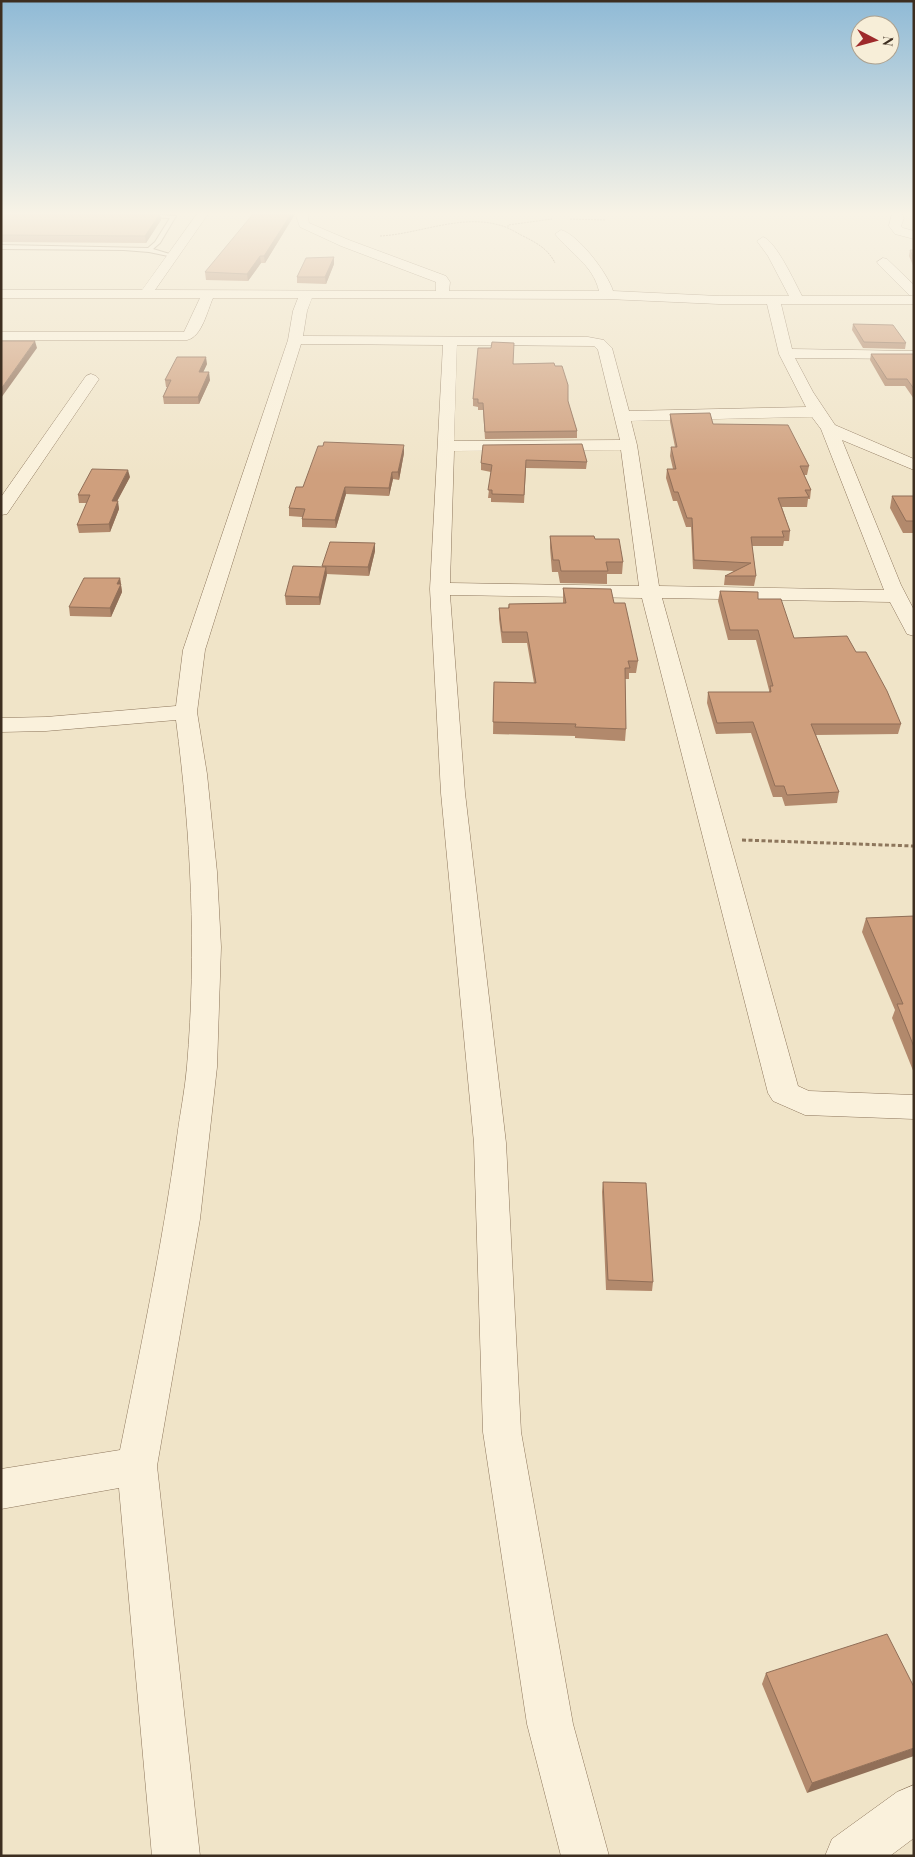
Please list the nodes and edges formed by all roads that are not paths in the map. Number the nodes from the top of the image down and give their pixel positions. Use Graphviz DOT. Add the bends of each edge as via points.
graph roads {
  1 [pos="205,301"];
  2 [pos="304,301"];
  3 [pos="762,301"];
  4 [pos="773,301"];
  5 [pos="798,301"];
  6 [pos="837,301"];
  7 [pos="1,336"];
  8 [pos="295,340"];
  9 [pos="450,341"];
  10 [pos="786,353"];
  11 [pos="914,355"];
  12 [pos="90,379"];
  13 [pos="816,412"];
  14 [pos="622,416"];
  15 [pos="829,428"];
  16 [pos="629,445"];
  17 [pos="445,446"];
  18 [pos="914,465"];
  19 [pos="7,492"];
  20 [pos="1,510"];
  21 [pos="914,585"];
  22 [pos="440,588"];
  23 [pos="650,591"];
  24 [pos="893,591"];
  25 [pos="914,630"];
  26 [pos="186,712"];
  27 [pos="1,725"];
  28 [pos="914,1107"];
  29 [pos="137,1466"];
  30 [pos="1,1489"];
  31 [pos="914,1809"];
  32 [pos="176,1856"];
  33 [pos="585,1856"];
  34 [pos="849,1856"];
  1 -- 7 [label="street" via="190,334 181,337"];
  2 -- 8 [label="street"];
  3 -- 4 [label="street"];
  4 -- 5 [label="street"];
  4 -- 10 [label="street"];
  5 -- 6 [label="street"];
  8 -- 9 [label="street"];
  8 -- 26 [label="street" via="194,650"];
  9 -- 14 [label="street" via="599,343 604,348"];
  9 -- 17 [label="street"];
  10 -- 11 [label="street"];
  10 -- 13 [label="street"];
  12 -- 19 [label="street"];
  13 -- 14 [label="street"];
  13 -- 15 [label="street"];
  14 -- 16 [label="street"];
  15 -- 18 [label="street"];
  15 -- 24 [label="street"];
  16 -- 17 [label="street"];
  16 -- 23 [label="street"];
  17 -- 22 [label="street"];
  19 -- 20 [label="street"];
  21 -- 24 [label="street"];
  22 -- 23 [label="street"];
  22 -- 33 [label="street" via="453,793 490,1143 502,1432 550,1724"];
  23 -- 24 [label="street"];
  23 -- 28 [label="street" via="784,1093 805,1103"];
  24 -- 25 [label="street"];
  26 -- 27 [label="street"];
  26 -- 29 [label="street" via="196,774 204,872 207,947 202,1067 183,1219"];
  29 -- 30 [label="street"];
  29 -- 32 [label="street"];
  31 -- 34 [label="street"];
}
